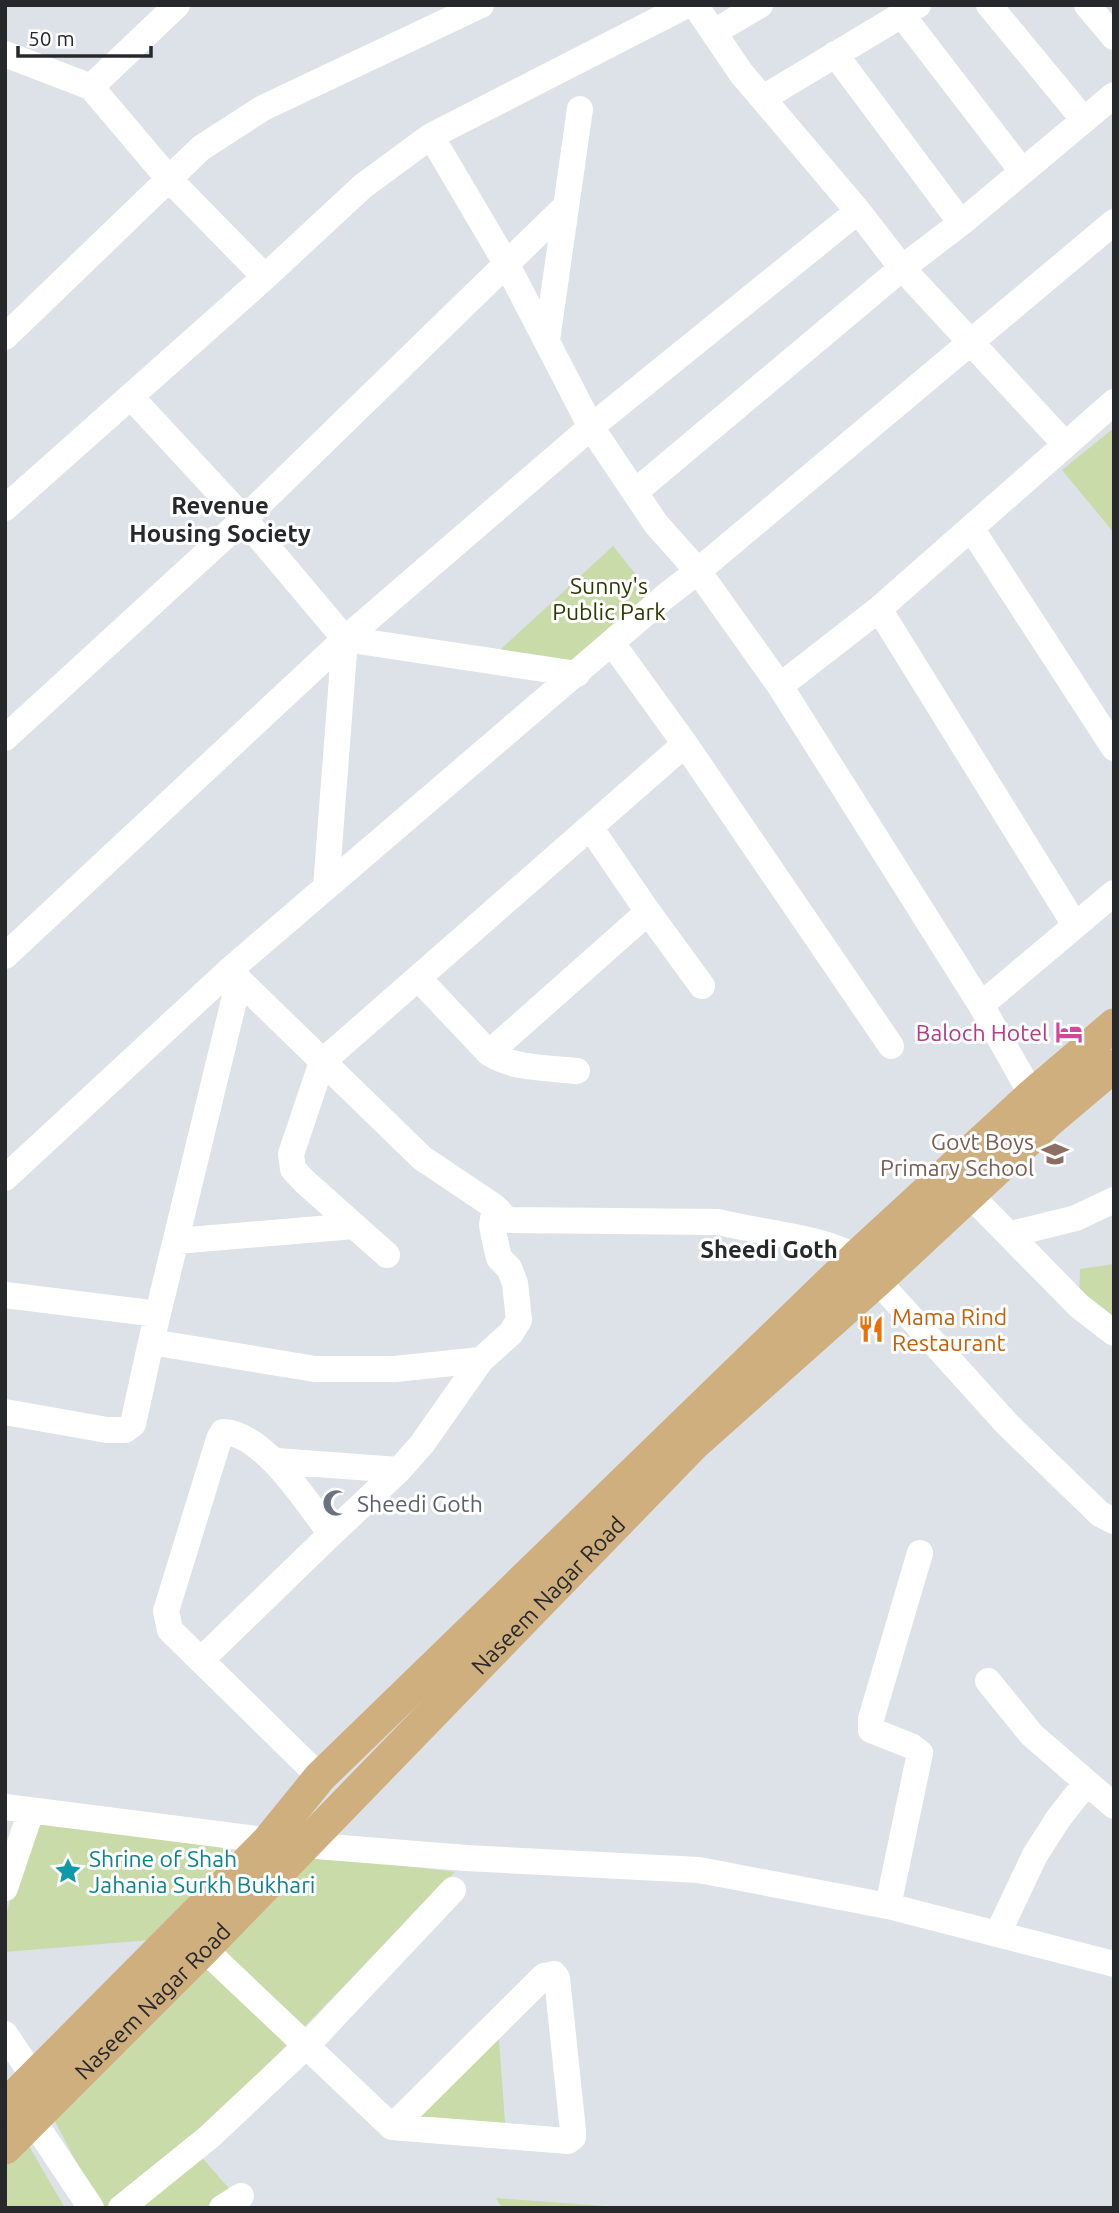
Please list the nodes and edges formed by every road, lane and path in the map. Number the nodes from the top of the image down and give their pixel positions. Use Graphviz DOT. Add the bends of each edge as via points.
graph roads {
  1 [pos="177,5"];
  2 [pos="481,5"];
  3 [pos="687,5"];
  4 [pos="695,5"];
  5 [pos="760,5"];
  6 [pos="989,5"];
  7 [pos="1087,5"];
  8 [pos="910,10"];
  9 [pos="714,32"];
  10 [pos="1114,37"];
  11 [pos="5,54"];
  12 [pos="835,54"];
  13 [pos="91,87"];
  14 [pos="1114,95"];
  15 [pos="763,98"];
  16 [pos="580,109"];
  17 [pos="1084,120"];
  18 [pos="431,136"];
  19 [pos="1022,171"];
  20 [pos="169,179"];
  21 [pos="565,208"];
  22 [pos="858,211"];
  23 [pos="1114,222"];
  24 [pos="961,223"];
  25 [pos="506,263"];
  26 [pos="902,268"];
  27 [pos="265,277"];
  28 [pos="5,337"];
  29 [pos="547,340"];
  30 [pos="969,343"];
  31 [pos="131,397"];
  32 [pos="1114,402"];
  33 [pos="591,427"];
  34 [pos="1065,444"];
  35 [pos="635,492"];
  36 [pos="5,508"];
  37 [pos="244,519"];
  38 [pos="971,528"];
  39 [pos="698,571"];
  40 [pos="879,609"];
  41 [pos="345,639"];
  42 [pos="612,643"];
  43 [pos="577,674"];
  44 [pos="780,685"];
  45 [pos="1105,711"];
  46 [pos="5,738"];
  47 [pos="685,744"];
  48 [pos="1114,748"];
  49 [pos="590,827"];
  50 [pos="326,887"];
  51 [pos="1114,893"];
  52 [pos="648,912"];
  53 [pos="1075,925"];
  54 [pos="5,956"];
  55 [pos="235,974"];
  56 [pos="418,978"];
  57 [pos="702,986"];
  58 [pos="981,1005"];
  59 [pos="1114,1025"];
  60 [pos="891,1046"];
  61 [pos="489,1053"];
  62 [pos="321,1062"];
  63 [pos="1114,1066"];
  64 [pos="577,1071"];
  65 [pos="1041,1107"];
  66 [pos="5,1178"];
  67 [pos="970,1195"];
  68 [pos="1114,1200"];
  69 [pos="495,1207"];
  70 [pos="354,1226"];
  71 [pos="1011,1234"];
  72 [pos="177,1241"];
  73 [pos="387,1255"];
  74 [pos="867,1269"];
  75 [pos="5,1295"];
  76 [pos="158,1314"];
  77 [pos="1114,1333"];
  78 [pos="151,1342"];
  79 [pos="481,1360"];
  80 [pos="5,1412"];
  81 [pos="276,1461"];
  82 [pos="399,1470"];
  83 [pos="1114,1521"];
  84 [pos="331,1534"];
  85 [pos="920,1553"];
  86 [pos="201,1660"];
  87 [pos="988,1681"];
  88 [pos="320,1777"];
  89 [pos="1086,1783"];
  90 [pos="1114,1806"];
  91 [pos="18,1809"];
  92 [pos="268,1841"];
  93 [pos="304,1845"];
  94 [pos="5,1888"];
  95 [pos="453,1890"];
  96 [pos="888,1906"];
  97 [pos="998,1933"];
  98 [pos="204,1949"];
  99 [pos="1114,1964"];
  100 [pos="5,2034"];
  101 [pos="307,2045"];
  102 [pos="22,2099"];
  103 [pos="392,2127"];
  104 [pos="5,2148"];
  105 [pos="91,2208"];
  106 [pos="121,2208"];
  1 -- 13 [label="street"];
  2 -- 20 [label="street" via="263,108 201,148"];
  3 -- 18 [label="street"];
  4 -- 9 [label="street"];
  5 -- 9 [label="street"];
  6 -- 17 [label="street"];
  7 -- 10 [label="street"];
  8 -- 12 [label="street"];
  8 -- 19 [label="street"];
  9 -- 15 [label="street"];
  11 -- 13 [label="street"];
  12 -- 15 [label="street"];
  12 -- 24 [label="street"];
  13 -- 20 [label="street"];
  14 -- 17 [label="street"];
  15 -- 22 [label="street"];
  16 -- 21 [label="street"];
  17 -- 19 [label="street"];
  18 -- 25 [label="street"];
  18 -- 27 [label="street" via="363,186"];
  19 -- 24 [label="street"];
  20 -- 27 [label="street"];
  20 -- 28 [label="street"];
  21 -- 25 [label="street"];
  21 -- 29 [label="street"];
  22 -- 26 [label="street"];
  22 -- 33 [label="street"];
  23 -- 30 [label="street"];
  24 -- 26 [label="street"];
  25 -- 29 [label="street"];
  25 -- 37 [label="street"];
  26 -- 30 [label="street"];
  26 -- 35 [label="street"];
  27 -- 31 [label="street"];
  29 -- 33 [label="street"];
  30 -- 34 [label="street"];
  30 -- 39 [label="street"];
  31 -- 36 [label="street"];
  31 -- 37 [label="street"];
  32 -- 34 [label="street"];
  33 -- 35 [label="street"];
  33 -- 41 [label="street"];
  34 -- 38 [label="street"];
  35 -- 39 [label="street" via="656,524"];
  37 -- 41 [label="street"];
  37 -- 46 [label="street"];
  38 -- 40 [label="street"];
  38 -- 45 [label="street"];
  39 -- 42 [label="street"];
  39 -- 44 [label="street"];
  40 -- 44 [label="street"];
  40 -- 53 [label="street"];
  41 -- 43 [label="street"];
  41 -- 50 [label="street"];
  41 -- 54 [label="street"];
  42 -- 43 [label="street"];
  42 -- 47 [label="street"];
  43 -- 50 [label="street"];
  44 -- 58 [label="street"];
  45 -- 48 [label="street"];
  47 -- 49 [label="street"];
  47 -- 60 [label="street"];
  49 -- 52 [label="street"];
  49 -- 56 [label="street"];
  50 -- 55 [label="street"];
  51 -- 53 [label="street"];
  52 -- 57 [label="street"];
  52 -- 61 [label="street"];
  53 -- 58 [label="street"];
  55 -- 62 [label="street"];
  55 -- 66 [label="street"];
  55 -- 72 [label="street"];
  56 -- 61 [label="street"];
  56 -- 62 [label="street"];
  58 -- 65 [label="street"];
  59 -- 65 [label="main road, Naseem Nagar Road"];
  61 -- 64 [label="street" via="509,1062"];
  62 -- 69 [label="street" via="422,1158"];
  62 -- 70 [label="street" via="290,1154 293,1169"];
  63 -- 65 [label="main road, Naseem Nagar Road"];
  65 -- 67 [label="main road, Naseem Nagar Road"];
  65 -- 74 [label="main road, Naseem Nagar Road"];
  67 -- 71 [label="street"];
  67 -- 74 [label="main road, Naseem Nagar Road"];
  68 -- 71 [label="street" via="1076,1218"];
  69 -- 74 [label="street" via="507,1220 719,1222 817,1241 841,1249"];
  69 -- 79 [label="street" via="494,1236 499,1258 515,1283 519,1320 511,1334"];
  70 -- 72 [label="street"];
  70 -- 73 [label="street"];
  71 -- 77 [label="street" via="1079,1306"];
  72 -- 76 [label="street"];
  74 -- 83 [label="street" via="1008,1425 1100,1514"];
  74 -- 88 [label="main road, Naseem Nagar Road"];
  74 -- 93 [label="main road, Naseem Nagar Road"];
  75 -- 76 [label="street"];
  76 -- 78 [label="street"];
  78 -- 79 [label="street" via="315,1369"];
  78 -- 80 [label="street" via="133,1424 125,1430"];
  79 -- 82 [label="street"];
  81 -- 82 [label="street"];
  81 -- 84 [label="street"];
  81 -- 86 [label="street" via="235,1432 223,1432 219,1439 166,1611 170,1630"];
  82 -- 84 [label="street"];
  84 -- 86 [label="street"];
  85 -- 96 [label="street" via="871,1719 871,1730 920,1753"];
  86 -- 88 [label="street"];
  87 -- 89 [label="street" via="1031,1735"];
  88 -- 92 [label="main road, Naseem Nagar Road"];
  89 -- 90 [label="street"];
  89 -- 97 [label="street" via="1035,1854"];
  91 -- 92 [label="street"];
  91 -- 94 [label="street"];
  92 -- 93 [label="street"];
  92 -- 102 [label="main road, Naseem Nagar Road"];
  93 -- 96 [label="street" via="699,1870"];
  93 -- 98 [label="main road, Naseem Nagar Road"];
  95 -- 101 [label="street"];
  96 -- 97 [label="street"];
  97 -- 99 [label="street"];
  98 -- 101 [label="street"];
  98 -- 102 [label="main road, Naseem Nagar Road"];
  100 -- 102 [label="street"];
  101 -- 103 [label="street"];
  101 -- 106 [label="street" via="209,2137"];
  102 -- 104 [label="main road, Naseem Nagar Road"];
  102 -- 105 [label="street"];
  103 -- 103 [label="street" via="568,2141 573,2137 554,1974 544,1976"];
}
